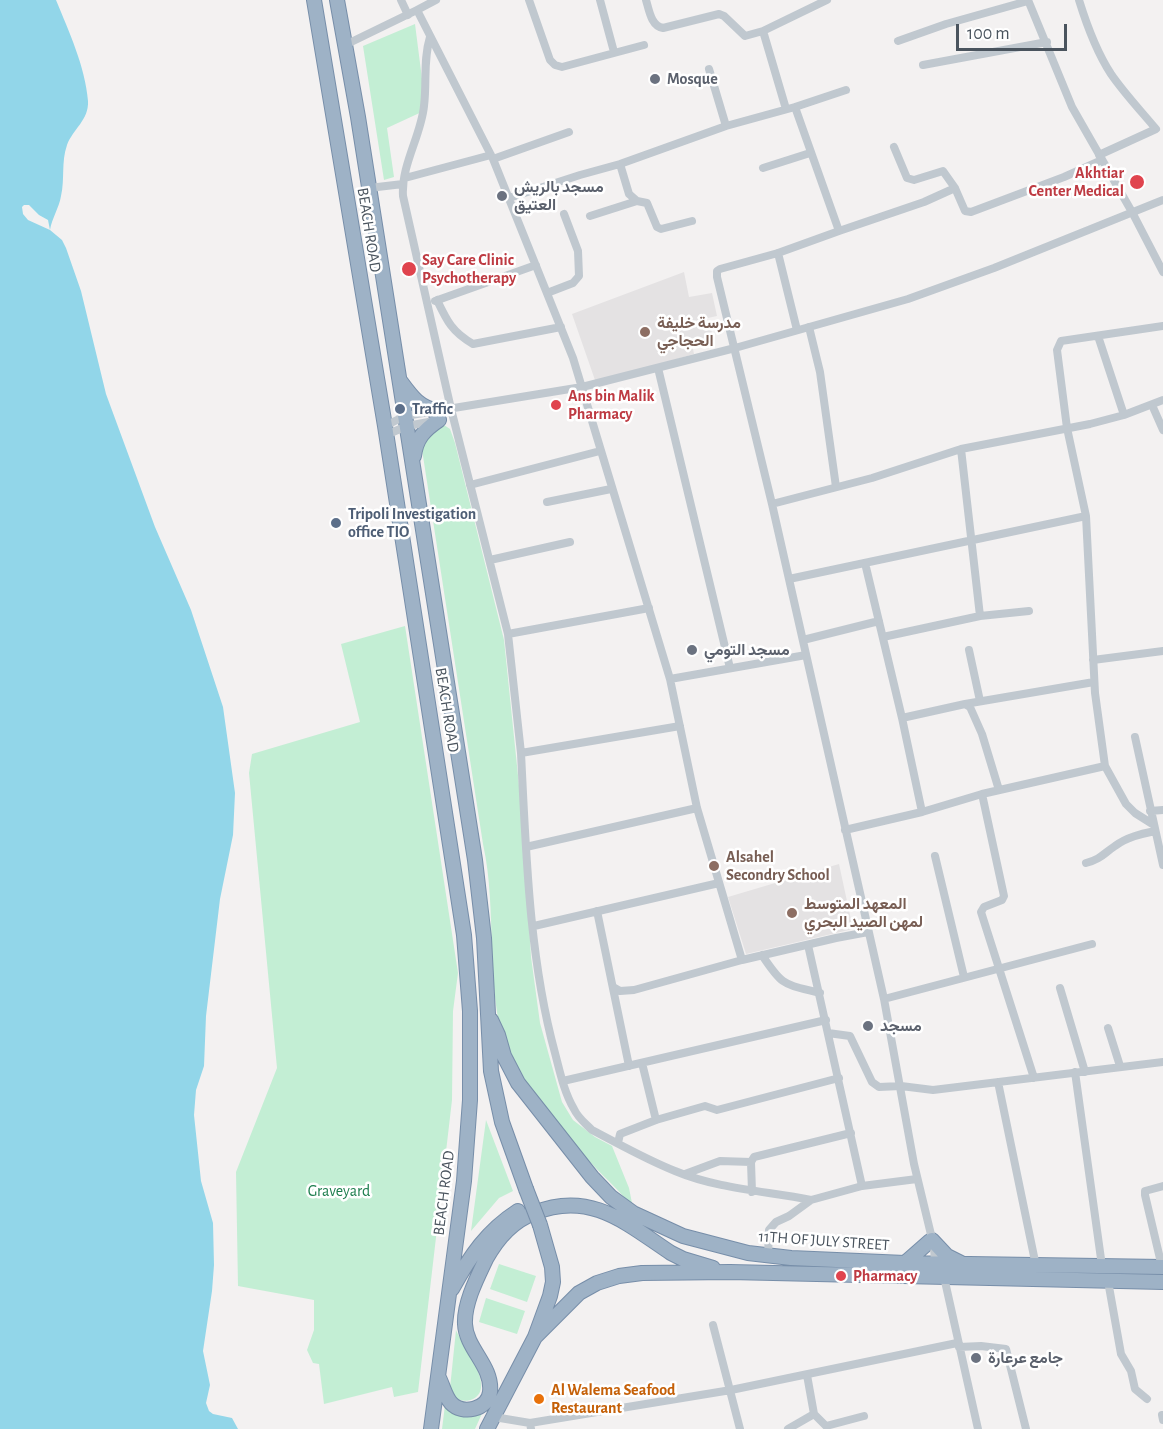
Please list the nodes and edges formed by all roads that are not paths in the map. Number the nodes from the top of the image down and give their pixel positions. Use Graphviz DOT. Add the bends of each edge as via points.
graph roads {
  1 [pos="314,0"];
  2 [pos="337,0"];
  3 [pos="401,0"];
  4 [pos="436,0"];
  5 [pos="529,0"];
  6 [pos="600,0"];
  7 [pos="646,0"];
  8 [pos="828,0"];
  9 [pos="1028,0"];
  10 [pos="1080,0"];
  11 [pos="417,10"];
  12 [pos="408,15"];
  13 [pos="763,31"];
  14 [pos="430,37"];
  15 [pos="898,41"];
  16 [pos="1047,42"];
  17 [pos="345,45"];
  18 [pos="644,45"];
  19 [pos="614,52"];
  20 [pos="923,65"];
  21 [pos="710,69"];
  22 [pos="846,90"];
  23 [pos="790,108"];
  24 [pos="726,126"];
  25 [pos="1160,128"];
  26 [pos="569,132"];
  27 [pos="894,147"];
  28 [pos="810,153"];
  29 [pos="492,157"];
  30 [pos="1101,157"];
  31 [pos="620,164"];
  32 [pos="764,168"];
  33 [pos="404,181"];
  34 [pos="955,188"];
  35 [pos="369,189"];
  36 [pos="510,198"];
  37 [pos="1163,200"];
  38 [pos="637,201"];
  39 [pos="1132,212"];
  40 [pos="564,214"];
  41 [pos="590,216"];
  42 [pos="692,221"];
  43 [pos="839,231"];
  44 [pos="777,253"];
  45 [pos="536,265"];
  46 [pos="1163,272"];
  47 [pos="547,293"];
  48 [pos="437,300"];
  49 [pos="428,303"];
  50 [pos="561,327"];
  51 [pos="809,327"];
  52 [pos="1163,327"];
  53 [pos="797,330"];
  54 [pos="1098,336"];
  55 [pos="735,348"];
  56 [pos="658,368"];
  57 [pos="399,379"];
  58 [pos="582,387"];
  59 [pos="1163,400"];
  60 [pos="1152,405"];
  61 [pos="444,413"];
  62 [pos="1124,415"];
  63 [pos="406,421"];
  64 [pos="1067,428"];
  65 [pos="1163,430"];
  66 [pos="386,431"];
  67 [pos="961,449"];
  68 [pos="600,451"];
  69 [pos="413,465"];
  70 [pos="470,485"];
  71 [pos="836,487"];
  72 [pos="611,489"];
  73 [pos="547,502"];
  74 [pos="772,504"];
  75 [pos="1086,516"];
  76 [pos="971,541"];
  77 [pos="570,542"];
  78 [pos="490,560"];
  79 [pos="865,563"];
  80 [pos="789,579"];
  81 [pos="649,608"];
  82 [pos="1029,611"];
  83 [pos="980,616"];
  84 [pos="879,621"];
  85 [pos="508,634"];
  86 [pos="883,637"];
  87 [pos="803,640"];
  88 [pos="969,650"];
  89 [pos="1163,651"];
  90 [pos="806,655"];
  91 [pos="1093,660"];
  92 [pos="730,668"];
  93 [pos="670,679"];
  94 [pos="1094,682"];
  95 [pos="980,701"];
  96 [pos="965,704"];
  97 [pos="902,718"];
  98 [pos="680,726"];
  99 [pos="1136,737"];
  100 [pos="521,753"];
  101 [pos="1106,766"];
  102 [pos="999,790"];
  103 [pos="982,794"];
  104 [pos="697,808"];
  105 [pos="1163,810"];
  106 [pos="1150,811"];
  107 [pos="922,812"];
  108 [pos="1154,828"];
  109 [pos="845,830"];
  110 [pos="526,847"];
  111 [pos="934,856"];
  112 [pos="1086,862"];
  113 [pos="1163,865"];
  114 [pos="720,883"];
  115 [pos="597,911"];
  116 [pos="534,926"];
  117 [pos="868,932"];
  118 [pos="1092,944"];
  119 [pos="808,945"];
  120 [pos="762,955"];
  121 [pos="742,960"];
  122 [pos="997,968"];
  123 [pos="964,977"];
  124 [pos="613,987"];
  125 [pos="1060,988"];
  126 [pos="820,993"];
  127 [pos="884,999"];
  128 [pos="488,1012"];
  129 [pos="826,1020"];
  130 [pos="1108,1028"];
  131 [pos="828,1033"];
  132 [pos="1163,1062"];
  133 [pos="642,1063"];
  134 [pos="629,1066"];
  135 [pos="1120,1066"];
  136 [pos="1075,1072"];
  137 [pos="1085,1072"];
  138 [pos="838,1078"];
  139 [pos="1034,1078"];
  140 [pos="563,1081"];
  141 [pos="998,1082"];
  142 [pos="901,1086"];
  143 [pos="656,1120"];
  144 [pos="851,1133"];
  145 [pos="618,1143"];
  146 [pos="752,1162"];
  147 [pos="685,1174"];
  148 [pos="917,1179"];
  149 [pos="862,1186"];
  150 [pos="1163,1186"];
  151 [pos="752,1192"];
  152 [pos="811,1200"];
  153 [pos="633,1213"];
  154 [pos="931,1240"];
  155 [pos="768,1256"];
  156 [pos="905,1263"];
  157 [pos="930,1263"];
  158 [pos="966,1264"];
  159 [pos="1036,1266"];
  160 [pos="1102,1266"];
  161 [pos="1162,1267"];
  162 [pos="730,1272"];
  163 [pos="1139,1275"];
  164 [pos="944,1277"];
  165 [pos="1108,1281"];
  166 [pos="1163,1282"];
  167 [pos="447,1299"];
  168 [pos="713,1325"];
  169 [pos="535,1337"];
  170 [pos="958,1345"];
  171 [pos="807,1375"];
  172 [pos="438,1376"];
  173 [pos="731,1390"];
  174 [pos="1147,1399"];
  175 [pos="814,1414"];
  176 [pos="864,1416"];
  177 [pos="491,1423"];
  178 [pos="804,1425"];
  179 [pos="531,1426"];
  180 [pos="431,1429"];
  181 [pos="740,1429"];
  182 [pos="788,1429"];
  183 [pos="978,1429"];
  184 [pos="1026,1429"];
  1 -- 66 [label="highway, BEACH ROAD"];
  2 -- 17 [label="highway, BEACH ROAD"];
  3 -- 12 [label="street"];
  4 -- 11 [label="street"];
  5 -- 19 [label="street" via="555,65 562,67"];
  6 -- 19 [label="street"];
  7 -- 13 [label="street" via="658,27 719,14 745,36"];
  8 -- 13 [label="street"];
  9 -- 15 [label="street"];
  9 -- 16 [label="street"];
  10 -- 25 [label="street" via="1103,62"];
  11 -- 12 [label="street"];
  11 -- 14 [label="street"];
  12 -- 17 [label="street"];
  13 -- 23 [label="street"];
  14 -- 29 [label="street"];
  14 -- 33 [label="street" via="425,54 420,130"];
  16 -- 20 [label="street"];
  16 -- 30 [label="street" via="1072,107"];
  17 -- 35 [label="highway, BEACH ROAD"];
  18 -- 19 [label="street"];
  21 -- 24 [label="street"];
  22 -- 23 [label="street"];
  23 -- 24 [label="street"];
  23 -- 28 [label="street"];
  24 -- 31 [label="street"];
  25 -- 30 [label="street"];
  26 -- 29 [label="street"];
  27 -- 34 [label="street" via="907,178 914,180 943,171"];
  28 -- 32 [label="street"];
  28 -- 43 [label="street"];
  29 -- 33 [label="street"];
  29 -- 36 [label="street"];
  30 -- 34 [label="street" via="1064,177 971,212 965,211"];
  30 -- 39 [label="street"];
  31 -- 36 [label="street"];
  31 -- 38 [label="street" via="629,194"];
  33 -- 35 [label="street"];
  33 -- 49 [label="street" via="403,196"];
  34 -- 43 [label="street"];
  35 -- 57 [label="highway, BEACH ROAD"];
  36 -- 45 [label="street"];
  37 -- 39 [label="street"];
  38 -- 41 [label="street"];
  38 -- 42 [label="street" via="647,203 661,229"];
  39 -- 46 [label="street"];
  39 -- 51 [label="street" via="938,289"];
  40 -- 47 [label="street" via="578,251 579,276 573,283"];
  43 -- 44 [label="street"];
  44 -- 53 [label="street"];
  44 -- 55 [label="street" via="717,271"];
  45 -- 47 [label="street"];
  45 -- 48 [label="street"];
  47 -- 50 [label="street"];
  48 -- 49 [label="street"];
  48 -- 50 [label="street" via="447,322 473,344"];
  49 -- 61 [label="street"];
  50 -- 58 [label="street"];
  51 -- 53 [label="street"];
  51 -- 71 [label="street" via="820,372"];
  52 -- 54 [label="street"];
  53 -- 55 [label="street"];
  54 -- 62 [label="street"];
  54 -- 64 [label="street" via="1061,341 1057,350"];
  55 -- 56 [label="street"];
  55 -- 74 [label="street"];
  56 -- 58 [label="street"];
  56 -- 92 [label="street"];
  57 -- 61 [label="highway" via="415,401"];
  57 -- 63 [label="highway, BEACH ROAD"];
  58 -- 61 [label="street"];
  58 -- 68 [label="street"];
  59 -- 60 [label="street"];
  60 -- 62 [label="street"];
  60 -- 65 [label="street"];
  61 -- 63 [label="street"];
  61 -- 69 [label="highway" via="421,435"];
  61 -- 70 [label="street"];
  62 -- 64 [label="street"];
  63 -- 66 [label="street"];
  63 -- 69 [label="highway, BEACH ROAD"];
  64 -- 67 [label="street"];
  64 -- 75 [label="street"];
  66 -- 167 [label="highway, BEACH ROAD" via="455,872 470,1011 470,1100 464,1181"];
  67 -- 71 [label="street"];
  67 -- 76 [label="street"];
  68 -- 70 [label="street"];
  68 -- 72 [label="street"];
  69 -- 128 [label="highway, BEACH ROAD" via="475,860"];
  70 -- 78 [label="street"];
  71 -- 74 [label="street"];
  72 -- 73 [label="street"];
  72 -- 81 [label="street"];
  74 -- 80 [label="street"];
  75 -- 76 [label="street"];
  75 -- 91 [label="street"];
  76 -- 79 [label="street"];
  76 -- 83 [label="street"];
  77 -- 78 [label="street"];
  78 -- 85 [label="street"];
  79 -- 80 [label="street"];
  79 -- 84 [label="street"];
  80 -- 87 [label="street"];
  81 -- 85 [label="street"];
  81 -- 93 [label="street"];
  82 -- 83 [label="street"];
  83 -- 86 [label="street"];
  84 -- 86 [label="street"];
  84 -- 87 [label="street"];
  85 -- 100 [label="street"];
  86 -- 97 [label="street"];
  87 -- 90 [label="street"];
  88 -- 95 [label="street"];
  89 -- 91 [label="street"];
  90 -- 92 [label="street"];
  90 -- 109 [label="street"];
  91 -- 94 [label="street"];
  92 -- 93 [label="street"];
  93 -- 98 [label="street"];
  94 -- 95 [label="street"];
  94 -- 101 [label="street"];
  95 -- 96 [label="street"];
  96 -- 97 [label="street"];
  96 -- 102 [label="street" via="979,726"];
  97 -- 107 [label="street"];
  98 -- 100 [label="street"];
  98 -- 104 [label="street"];
  99 -- 106 [label="street"];
  100 -- 110 [label="street"];
  101 -- 102 [label="street"];
  101 -- 108 [label="street" via="1126,804"];
  102 -- 103 [label="street"];
  103 -- 107 [label="street"];
  103 -- 122 [label="street" via="1004,896 981,912"];
  104 -- 110 [label="street"];
  104 -- 114 [label="street"];
  105 -- 106 [label="street"];
  106 -- 108 [label="street"];
  107 -- 109 [label="street"];
  108 -- 112 [label="street" via="1115,845 1100,859"];
  108 -- 113 [label="street"];
  109 -- 117 [label="street"];
  110 -- 116 [label="street"];
  111 -- 123 [label="street"];
  114 -- 115 [label="street"];
  114 -- 121 [label="street"];
  115 -- 116 [label="street"];
  115 -- 124 [label="street"];
  116 -- 140 [label="street" via="543,1011"];
  117 -- 119 [label="street"];
  117 -- 127 [label="street"];
  118 -- 122 [label="street"];
  119 -- 120 [label="street"];
  119 -- 126 [label="street"];
  120 -- 121 [label="street"];
  120 -- 126 [label="street" via="781,982"];
  121 -- 124 [label="street" via="634,990"];
  122 -- 123 [label="street"];
  122 -- 139 [label="street"];
  123 -- 127 [label="street"];
  124 -- 134 [label="street"];
  125 -- 137 [label="street"];
  126 -- 129 [label="street"];
  127 -- 142 [label="street"];
  128 -- 153 [label="highway, 11TH OF JULY STREET" via="518,1083 592,1177"];
  128 -- 169 [label="highway, BEACH ROAD, bridge" via="496,1097 552,1267 553,1282"];
  129 -- 131 [label="street"];
  129 -- 133 [label="street"];
  130 -- 135 [label="street"];
  131 -- 138 [label="street"];
  131 -- 142 [label="street" via="850,1036 875,1086"];
  132 -- 135 [label="street"];
  133 -- 134 [label="street"];
  133 -- 143 [label="street"];
  134 -- 140 [label="street"];
  135 -- 137 [label="street"];
  136 -- 137 [label="street"];
  136 -- 139 [label="street"];
  136 -- 160 [label="street"];
  138 -- 143 [label="street" via="717,1110 705,1106"];
  138 -- 144 [label="street"];
  139 -- 141 [label="street"];
  140 -- 145 [label="street" via="580,1120"];
  141 -- 142 [label="street" via="933,1090"];
  141 -- 159 [label="street"];
  142 -- 148 [label="street"];
  143 -- 145 [label="street" via="620,1134"];
  144 -- 146 [label="street" via="760,1154"];
  144 -- 149 [label="street"];
  145 -- 147 [label="street"];
  146 -- 147 [label="street" via="720,1161"];
  146 -- 151 [label="street"];
  147 -- 151 [label="street"];
  148 -- 149 [label="street"];
  148 -- 154 [label="street"];
  149 -- 152 [label="street"];
  150 -- 161 [label="street" via="1145,1191"];
  151 -- 152 [label="street"];
  152 -- 155 [label="street" via="769,1230"];
  153 -- 155 [label="highway, 11TH OF JULY STREET" via="683,1236"];
  153 -- 167 [label="highway" via="606,1203 561,1197 523,1208 493,1228 477,1246"];
  154 -- 156 [label="highway"];
  154 -- 157 [label="street"];
  154 -- 158 [label="highway" via="947,1256"];
  155 -- 156 [label="highway, 11TH OF JULY STREET"];
  156 -- 157 [label="highway, 11TH OF JULY STREET"];
  157 -- 158 [label="highway, 11TH OF JULY STREET"];
  158 -- 159 [label="highway, 11TH OF JULY STREET"];
  159 -- 160 [label="highway, 11TH OF JULY STREET"];
  160 -- 163 [label="highway, 11TH OF JULY STREET"];
  161 -- 163 [label="highway, 11TH OF JULY STREET"];
  162 -- 164 [label="highway, 11TH OF JULY STREET"];
  162 -- 169 [label="highway, 11TH OF JULY STREET" via="619,1276 597,1283 579,1293"];
  162 -- 172 [label="highway" via="683,1259 603,1211 571,1204 551,1206 523,1217 498,1241 473,1290 465,1327 486,1370 490,1393 486,1401 472,1409 456,1407"];
  163 -- 165 [label="highway, 11TH OF JULY STREET"];
  163 -- 166 [label="highway, 11TH OF JULY STREET"];
  164 -- 165 [label="highway, 11TH OF JULY STREET"];
  164 -- 170 [label="street"];
  165 -- 174 [label="street" via="1121,1354 1135,1389"];
  167 -- 172 [label="highway, BEACH ROAD"];
  168 -- 173 [label="street"];
  169 -- 177 [label="highway"];
  170 -- 171 [label="street"];
  170 -- 183 [label="street"];
  170 -- 184 [label="street" via="1006,1349"];
  171 -- 173 [label="street"];
  171 -- 175 [label="street"];
  172 -- 180 [label="highway, BEACH ROAD"];
  173 -- 179 [label="street"];
  173 -- 181 [label="street"];
  175 -- 176 [label="street" via="826,1426"];
  175 -- 178 [label="street"];
  177 -- 179 [label="street"];
  178 -- 182 [label="street"];
}
